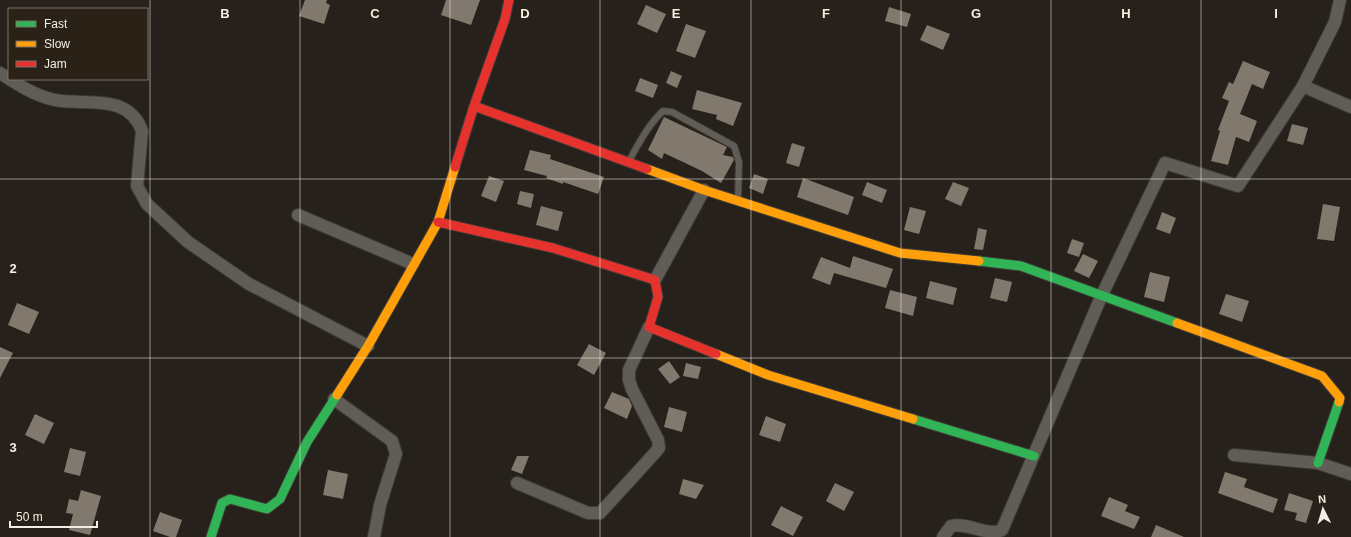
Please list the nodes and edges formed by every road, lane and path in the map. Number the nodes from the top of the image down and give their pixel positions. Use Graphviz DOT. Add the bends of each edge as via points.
graph roads {
  1 [pos="509,0"];
  2 [pos="1340,0"];
  3 [pos="10,80"];
  4 [pos="1303,86"];
  5 [pos="474,106"];
  6 [pos="1351,107"];
  7 [pos="628,162"];
  8 [pos="704,190"];
  9 [pos="738,200"];
  10 [pos="298,215"];
  11 [pos="438,222"];
  12 [pos="413,264"];
  13 [pos="655,280"];
  14 [pos="1101,297"];
  15 [pos="648,327"];
  16 [pos="368,346"];
  17 [pos="334,399"];
  18 [pos="1234,455"];
  19 [pos="1034,456"];
  20 [pos="1318,463"];
  21 [pos="1351,474"];
  22 [pos="517,483"];
  23 [pos="211,537"];
  24 [pos="374,537"];
  25 [pos="943,537"];
  1 -- 5 [label="street" via="505,19"];
  2 -- 4 [label="street" via="1335,22"];
  3 -- 16 [label="street" via="22,88 55,100 107,102 126,111 139,122 142,131 137,186 147,204 188,242 249,284"];
  4 -- 6 [label="street"];
  4 -- 14 [label="street" via="1238,186 1165,163"];
  5 -- 7 [label="street"];
  5 -- 11 [label="street"];
  7 -- 8 [label="street"];
  7 -- 9 [label="lane" via="658,116 663,111 672,112 734,146 739,162"];
  8 -- 9 [label="street"];
  8 -- 13 [label="street"];
  9 -- 14 [label="street" via="900,253 1021,266"];
  10 -- 12 [label="street"];
  11 -- 12 [label="street"];
  11 -- 13 [label="street" via="553,248"];
  12 -- 16 [label="street"];
  13 -- 15 [label="street" via="659,288 659,300"];
  14 -- 19 [label="street"];
  14 -- 20 [label="street" via="1322,376 1340,398"];
  15 -- 19 [label="street" via="768,375"];
  15 -- 22 [label="street" via="629,370 632,389 658,440 659,448 600,514 588,513"];
  16 -- 17 [label="street"];
  17 -- 23 [label="street" via="307,442 280,499 267,508 230,499 222,503"];
  17 -- 24 [label="street" via="392,441 396,454 380,505"];
  18 -- 20 [label="street"];
  19 -- 25 [label="street" via="1002,530 997,534 991,534 959,524 951,526"];
  20 -- 21 [label="street"];
}
